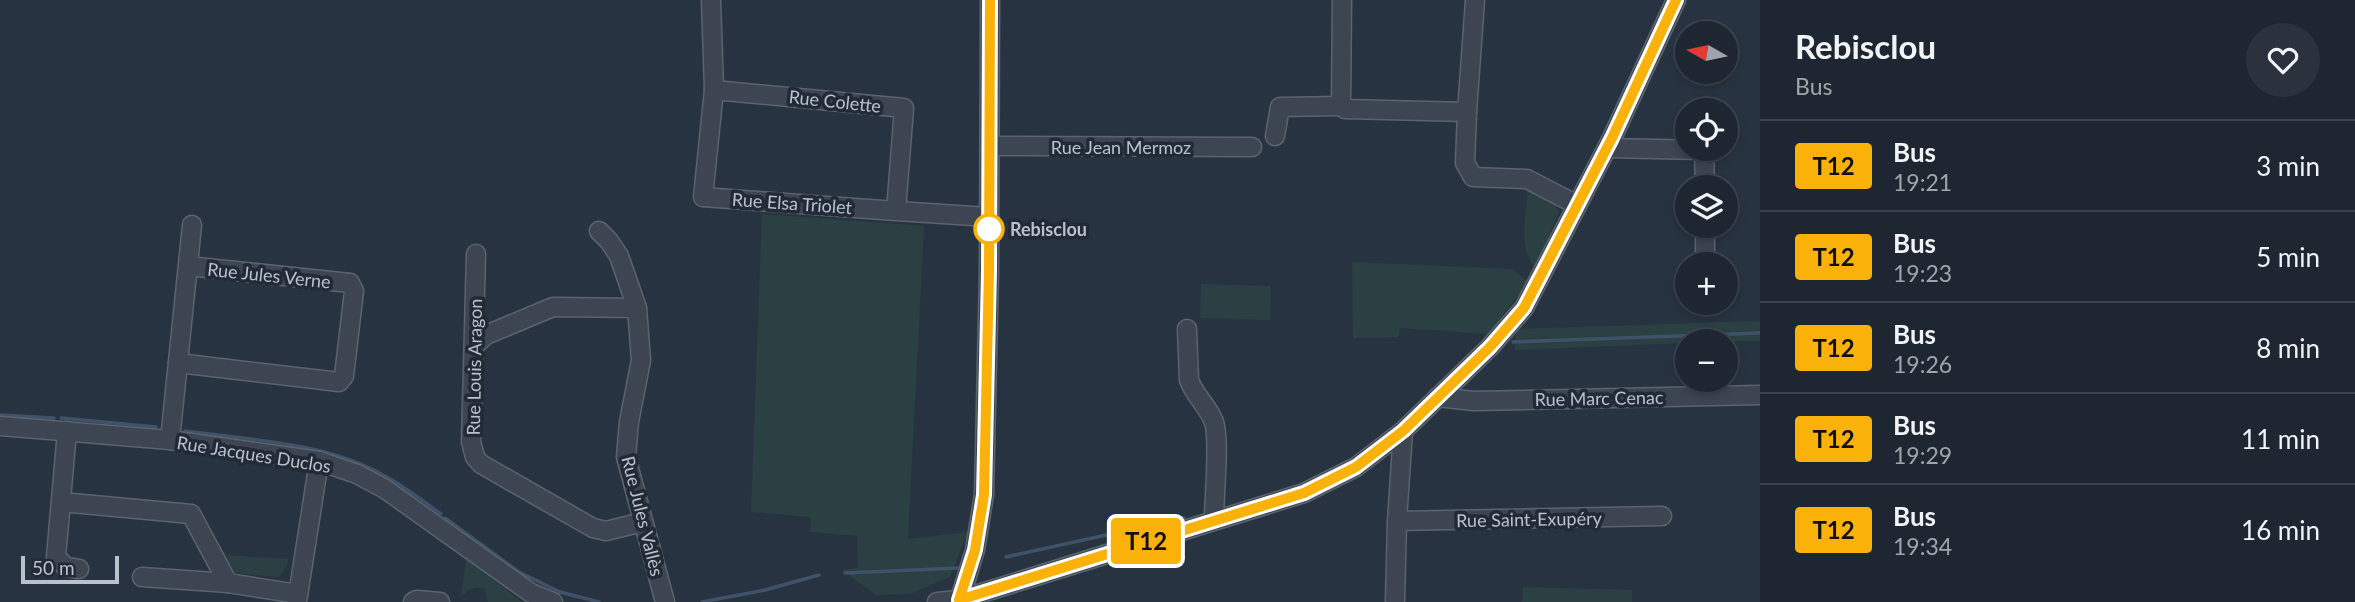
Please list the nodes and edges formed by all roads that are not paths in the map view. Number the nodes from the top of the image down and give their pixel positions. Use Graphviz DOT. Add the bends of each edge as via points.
graph roads {
  1 [pos="710,0"];
  2 [pos="990,0"];
  3 [pos="1342,0"];
  4 [pos="1475,0"];
  5 [pos="1676,0"];
  6 [pos="714,90"];
  7 [pos="1341,106"];
  8 [pos="1467,112"];
  9 [pos="1275,136"];
  10 [pos="990,146"];
  11 [pos="1252,147"];
  12 [pos="1607,148"];
  13 [pos="1705,175"];
  14 [pos="1577,205"];
  15 [pos="896,211"];
  16 [pos="989,217"];
  17 [pos="192,225"];
  18 [pos="599,231"];
  19 [pos="477,254"];
  20 [pos="188,267"];
  21 [pos="638,309"];
  22 [pos="1187,330"];
  23 [pos="474,346"];
  24 [pos="178,363"];
  25 [pos="1760,395"];
  26 [pos="1438,397"];
  27 [pos="0,426"];
  28 [pos="67,431"];
  29 [pos="1403,431"];
  30 [pos="170,440"];
  31 [pos="319,461"];
  32 [pos="61,502"];
  33 [pos="1662,516"];
  34 [pos="1214,520"];
  35 [pos="1397,521"];
  36 [pos="643,522"];
  37 [pos="79,569"];
  38 [pos="142,577"];
  39 [pos="228,583"];
  40 [pos="297,598"];
  41 [pos="959,601"];
  42 [pos="413,602"];
  43 [pos="440,602"];
  44 [pos="553,602"];
  45 [pos="665,602"];
  46 [pos="937,602"];
  47 [pos="1395,602"];
  1 -- 6 [label="street, Rue Elsa Triolet"];
  2 -- 10 [label="street"];
  3 -- 7 [label="street"];
  4 -- 8 [label="street"];
  5 -- 12 [label="street"];
  6 -- 15 [label="street, Rue Colette" via="904,108"];
  6 -- 15 [label="street, Rue Elsa Triolet" via="703,197"];
  7 -- 8 [label="street"];
  7 -- 9 [label="street" via="1280,107"];
  8 -- 14 [label="street" via="1465,163 1472,177 1527,179"];
  10 -- 11 [label="street, Rue Jean Mermoz"];
  10 -- 16 [label="street"];
  12 -- 13 [label="street" via="1704,150"];
  12 -- 14 [label="street"];
  14 -- 26 [label="street" via="1524,308"];
  15 -- 16 [label="street, Rue Elsa Triolet"];
  16 -- 41 [label="street" via="984,495 975,550"];
  17 -- 20 [label="street"];
  18 -- 21 [label="street, Rue Jules Vallès" via="619,256"];
  19 -- 23 [label="street, Rue Louis Aragon"];
  20 -- 24 [label="street"];
  20 -- 24 [label="street, Rue Jules Verne" via="350,283 354,291 344,376 339,382"];
  21 -- 23 [label="street" via="553,307 486,335"];
  21 -- 36 [label="street, Rue Jules Vallès" via="641,360 626,457"];
  22 -- 34 [label="street" via="1191,387 1216,430"];
  23 -- 36 [label="street, Rue Louis Aragon" via="471,442 481,464 593,528 606,531"];
  24 -- 30 [label="street"];
  25 -- 26 [label="street, Rue Marc Cenac" via="1473,401"];
  26 -- 29 [label="street"];
  27 -- 28 [label="street, Rue Jacques Duclos"];
  28 -- 30 [label="street, Rue Jacques Duclos"];
  28 -- 32 [label="street"];
  29 -- 34 [label="street" via="1356,467 1304,493"];
  29 -- 35 [label="street"];
  30 -- 31 [label="street, Rue Jacques Duclos"];
  31 -- 40 [label="street"];
  31 -- 44 [label="street, Rue Jacques Duclos" via="385,489 531,593"];
  32 -- 37 [label="street" via="56,557 66,567"];
  32 -- 39 [label="street" via="191,514"];
  33 -- 35 [label="street, Rue Saint-Exupéry"];
  34 -- 41 [label="street"];
  35 -- 47 [label="street"];
  36 -- 45 [label="street, Rue Jules Vallès"];
  38 -- 39 [label="street"];
  39 -- 40 [label="street"];
  41 -- 46 [label="street"];
  42 -- 43 [label="street"];
}
